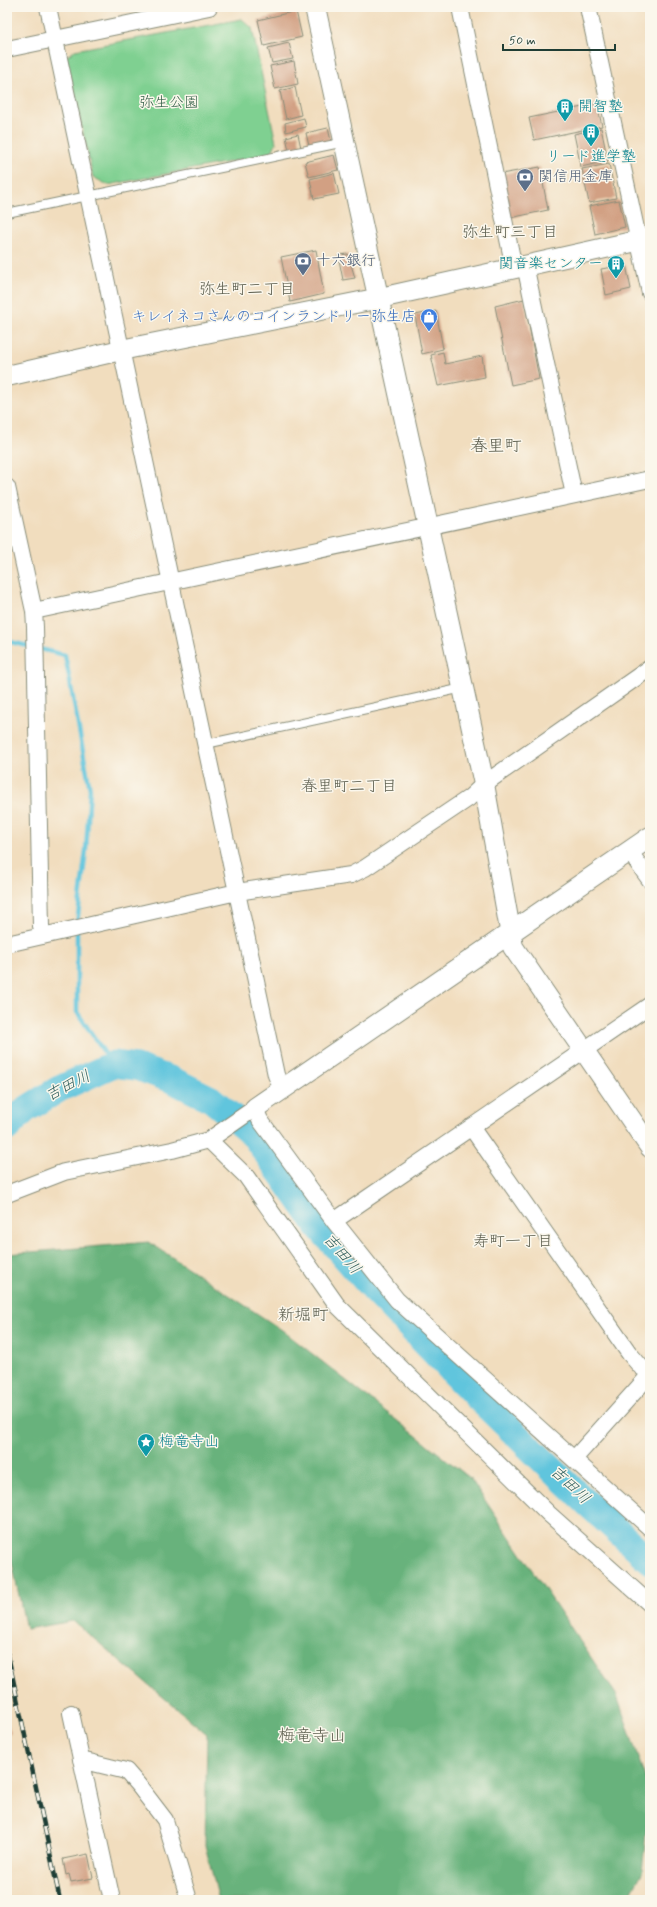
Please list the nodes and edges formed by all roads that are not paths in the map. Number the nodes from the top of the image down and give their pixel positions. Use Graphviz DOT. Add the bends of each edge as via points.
graph roads {
  1 [pos="48,7"];
  2 [pos="210,7"];
  3 [pos="315,7"];
  4 [pos="460,7"];
  5 [pos="588,7"];
  6 [pos="55,39"];
  7 [pos="7,49"];
  8 [pos="345,142"];
  9 [pos="89,196"];
  10 [pos="7,213"];
  11 [pos="644,239"];
  12 [pos="520,266"];
  13 [pos="650,293"];
  14 [pos="380,298"];
  15 [pos="121,350"];
  16 [pos="7,376"];
  17 [pos="650,479"];
  18 [pos="7,487"];
  19 [pos="574,495"];
  20 [pos="429,526"];
  21 [pos="171,582"];
  22 [pos="34,611"];
  23 [pos="650,668"];
  24 [pos="463,687"];
  25 [pos="206,744"];
  26 [pos="484,784"];
  27 [pos="650,837"];
  28 [pos="629,851"];
  29 [pos="650,880"];
  30 [pos="237,892"];
  31 [pos="511,932"];
  32 [pos="43,936"];
  33 [pos="7,944"];
  34 [pos="650,1005"];
  35 [pos="584,1050"];
  36 [pos="282,1089"];
  37 [pos="249,1112"];
  38 [pos="471,1127"];
  39 [pos="212,1137"];
  40 [pos="650,1147"];
  41 [pos="7,1194"];
  42 [pos="334,1221"];
  43 [pos="649,1372"];
  44 [pos="574,1459"];
  45 [pos="650,1528"];
  46 [pos="650,1604"];
  47 [pos="71,1713"];
  48 [pos="81,1760"];
  49 [pos="112,1900"];
  50 [pos="188,1900"];
  1 -- 6 [label="street"];
  2 -- 6 [label="street"];
  3 -- 8 [label="street"];
  4 -- 12 [label="street"];
  5 -- 11 [label="street"];
  6 -- 7 [label="street"];
  6 -- 9 [label="street"];
  8 -- 9 [label="lane"];
  8 -- 14 [label="street"];
  9 -- 10 [label="lane"];
  9 -- 15 [label="street"];
  11 -- 12 [label="street"];
  11 -- 13 [label="street"];
  12 -- 14 [label="street"];
  12 -- 19 [label="street"];
  14 -- 15 [label="street"];
  14 -- 20 [label="street"];
  15 -- 16 [label="street"];
  15 -- 21 [label="street"];
  17 -- 19 [label="street"];
  18 -- 22 [label="street"];
  19 -- 20 [label="street"];
  20 -- 21 [label="street"];
  20 -- 24 [label="street"];
  21 -- 22 [label="street"];
  21 -- 25 [label="street"];
  22 -- 32 [label="street"];
  23 -- 26 [label="street"];
  24 -- 25 [label="lane"];
  24 -- 26 [label="street"];
  25 -- 30 [label="street"];
  26 -- 30 [label="street" via="456,806 351,875"];
  26 -- 31 [label="street"];
  27 -- 28 [label="street"];
  28 -- 29 [label="street"];
  28 -- 31 [label="street"];
  30 -- 32 [label="street"];
  30 -- 36 [label="street" via="276,1075"];
  31 -- 35 [label="street" via="513,947"];
  31 -- 36 [label="street"];
  32 -- 33 [label="street"];
  34 -- 35 [label="street"];
  35 -- 38 [label="street"];
  35 -- 40 [label="street"];
  36 -- 37 [label="street"];
  37 -- 39 [label="street"];
  37 -- 42 [label="street" via="260,1120"];
  38 -- 42 [label="street"];
  38 -- 43 [label="street" via="629,1353 640,1367"];
  39 -- 41 [label="street" via="172,1150 64,1172"];
  39 -- 46 [label="street" via="246,1176 337,1305 549,1514"];
  42 -- 44 [label="street" via="397,1300"];
  43 -- 44 [label="street" via="645,1380"];
  44 -- 45 [label="street"];
  47 -- 48 [label="street"];
  48 -- 49 [label="street"];
  48 -- 50 [label="street" via="126,1771 165,1820"];
}
